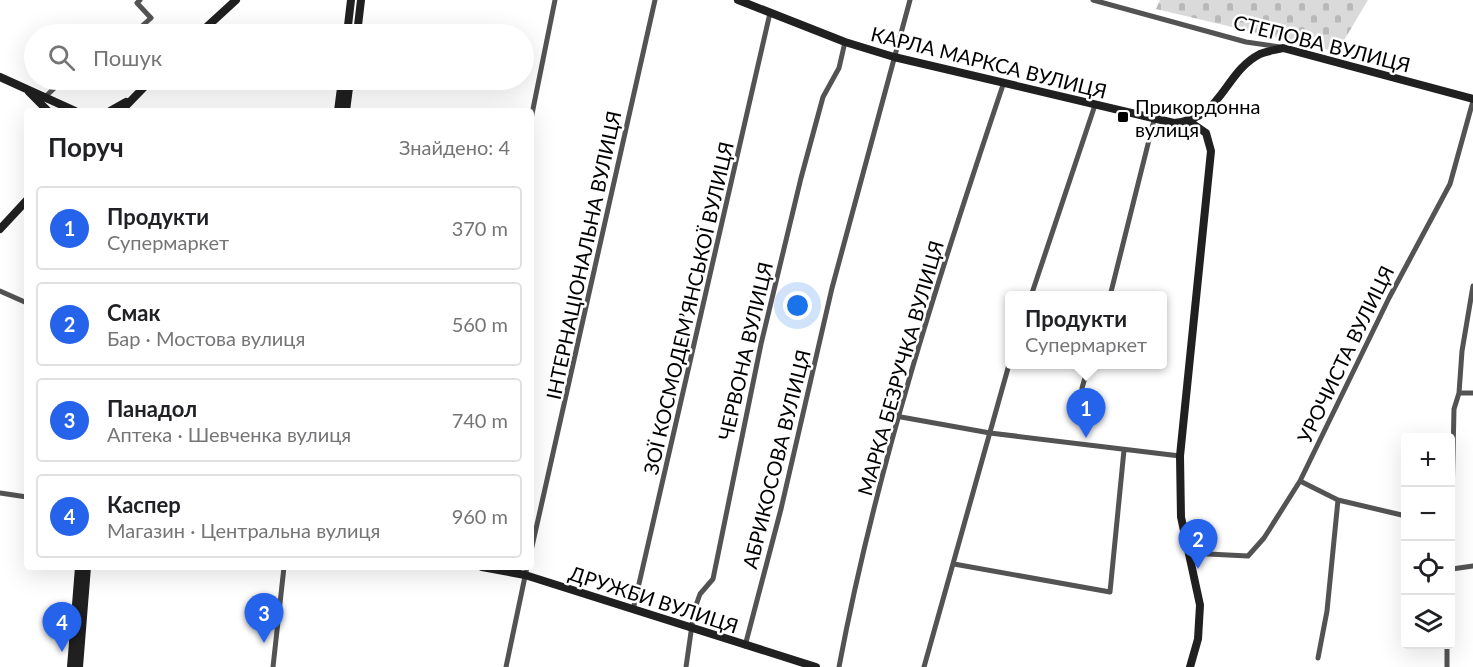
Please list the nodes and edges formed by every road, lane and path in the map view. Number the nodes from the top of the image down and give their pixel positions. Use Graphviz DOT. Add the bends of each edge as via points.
graph roads {
  1 [pos="140,0"];
  2 [pos="236,0"];
  3 [pos="351,0"];
  4 [pos="361,0"];
  5 [pos="555,0"];
  6 [pos="655,0"];
  7 [pos="738,0"];
  8 [pos="910,0"];
  9 [pos="1093,0"];
  10 [pos="770,13"];
  11 [pos="145,24"];
  12 [pos="210,24"];
  13 [pos="348,24"];
  14 [pos="358,24"];
  15 [pos="846,42"];
  16 [pos="1283,48"];
  17 [pos="894,57"];
  18 [pos="0,77"];
  19 [pos="1004,82"];
  20 [pos="24,89"];
  21 [pos="52,90"];
  22 [pos="140,90"];
  23 [pos="341,90"];
  24 [pos="349,90"];
  25 [pos="28,91"];
  26 [pos="45,97"];
  27 [pos="130,99"];
  28 [pos="1473,100"];
  29 [pos="1095,105"];
  30 [pos="45,108"];
  31 [pos="69,108"];
  32 [pos="115,108"];
  33 [pos="123,108"];
  34 [pos="338,108"];
  35 [pos="346,108"];
  36 [pos="533,108"];
  37 [pos="1154,120"];
  38 [pos="1190,122"];
  39 [pos="24,203"];
  40 [pos="0,229"];
  41 [pos="1473,286"];
  42 [pos="0,291"];
  43 [pos="1033,291"];
  44 [pos="1111,291"];
  45 [pos="24,302"];
  46 [pos="1008,369"];
  47 [pos="1088,369"];
  48 [pos="1082,388"];
  49 [pos="1460,393"];
  50 [pos="1473,393"];
  51 [pos="901,417"];
  52 [pos="990,433"];
  53 [pos="1124,450"];
  54 [pos="1180,456"];
  55 [pos="1299,481"];
  56 [pos="1453,487"];
  57 [pos="0,493"];
  58 [pos="24,497"];
  59 [pos="1338,500"];
  60 [pos="1401,515"];
  61 [pos="534,538"];
  62 [pos="1188,553"];
  63 [pos="954,564"];
  64 [pos="1473,566"];
  65 [pos="1455,569"];
  66 [pos="79,570"];
  67 [pos="87,570"];
  68 [pos="284,570"];
  69 [pos="526,571"];
  70 [pos="633,610"];
  71 [pos="691,629"];
  72 [pos="745,646"];
  73 [pos="1448,649"];
  74 [pos="1318,658"];
  75 [pos="71,667"];
  76 [pos="79,667"];
  77 [pos="273,667"];
  78 [pos="506,667"];
  79 [pos="686,667"];
  80 [pos="816,667"];
  81 [pos="839,667"];
  82 [pos="924,667"];
  83 [pos="1190,667"];
  84 [pos="1447,667"];
  1 -- 11 [label="street" via="137,3 151,18"];
  2 -- 12 [label="street"];
  3 -- 13 [label="street"];
  4 -- 14 [label="street"];
  5 -- 36 [label="street"];
  6 -- 61 [label="street, ІНТЕРНАЦІОНАЛЬНА ВУЛИЦЯ"];
  7 -- 10 [label="street, КАРЛА МАРКСА ВУЛИЦЯ"];
  8 -- 17 [label="street, АБРИКОСОВА ВУЛИЦЯ"];
  9 -- 16 [label="street, СТЕПОВА ВУЛИЦЯ" via="1246,42"];
  10 -- 15 [label="street, КАРЛА МАРКСА ВУЛИЦЯ"];
  10 -- 70 [label="street, ЗОЇ КОСМОДЕМ’ЯНСЬКОЇ ВУЛИЦЯ"];
  15 -- 17 [label="street, КАРЛА МАРКСА ВУЛИЦЯ"];
  15 -- 71 [label="street, ЧЕРВОНА ВУЛИЦЯ" via="823,97 804,166 761,344 712,579 700,594"];
  16 -- 28 [label="street, СТЕПОВА ВУЛИЦЯ"];
  16 -- 38 [label="street" via="1260,54 1239,71 1214,105"];
  17 -- 19 [label="street, КАРЛА МАРКСА ВУЛИЦЯ"];
  17 -- 72 [label="street, АБРИКОСОВА ВУЛИЦЯ" via="832,288"];
  18 -- 20 [label="street"];
  19 -- 29 [label="street, КАРЛА МАРКСА ВУЛИЦЯ"];
  19 -- 51 [label="street, МАРКА БЕЗРУЧКА ВУЛИЦЯ"];
  21 -- 26 [label="street"];
  22 -- 27 [label="street"];
  23 -- 34 [label="street"];
  24 -- 35 [label="street"];
  25 -- 26 [label="street"];
  25 -- 30 [label="street"];
  26 -- 31 [label="street"];
  27 -- 32 [label="street"];
  27 -- 33 [label="street"];
  28 -- 55 [label="street, УРОЧИСТА ВУЛИЦЯ" via="1450,184"];
  29 -- 37 [label="street, КАРЛА МАРКСА ВУЛИЦЯ"];
  29 -- 43 [label="street"];
  37 -- 38 [label="street, КАРЛА МАРКСА ВУЛИЦЯ"];
  37 -- 44 [label="street"];
  38 -- 54 [label="street" via="1206,133 1211,151"];
  39 -- 40 [label="street"];
  41 -- 49 [label="street" via="1462,351"];
  42 -- 45 [label="street"];
  46 -- 52 [label="street"];
  47 -- 48 [label="street"];
  49 -- 50 [label="street"];
  49 -- 56 [label="street" via="1454,409"];
  51 -- 52 [label="street"];
  51 -- 81 [label="street, МАРКА БЕЗРУЧКА ВУЛИЦЯ"];
  52 -- 53 [label="street"];
  52 -- 63 [label="street"];
  53 -- 54 [label="street"];
  53 -- 63 [label="street" via="1110,592"];
  54 -- 62 [label="street" via="1181,517"];
  55 -- 59 [label="street"];
  55 -- 62 [label="street, УРОЧИСТА ВУЛИЦЯ" via="1264,538 1248,556"];
  57 -- 58 [label="street"];
  59 -- 60 [label="street"];
  59 -- 74 [label="street" via="1327,611"];
  62 -- 83 [label="street" via="1200,605 1198,639"];
  63 -- 82 [label="street"];
  64 -- 65 [label="street"];
  66 -- 75 [label="street"];
  67 -- 76 [label="street"];
  68 -- 77 [label="street"];
  69 -- 70 [label="street, ДРУЖБИ ВУЛИЦЯ"];
  69 -- 78 [label="street"];
  70 -- 71 [label="street, ДРУЖБИ ВУЛИЦЯ"];
  71 -- 72 [label="street, ДРУЖБИ ВУЛИЦЯ"];
  71 -- 79 [label="street, ЧЕРВОНА ВУЛИЦЯ"];
  72 -- 80 [label="street, ДРУЖБИ ВУЛИЦЯ"];
  73 -- 84 [label="street"];
}
